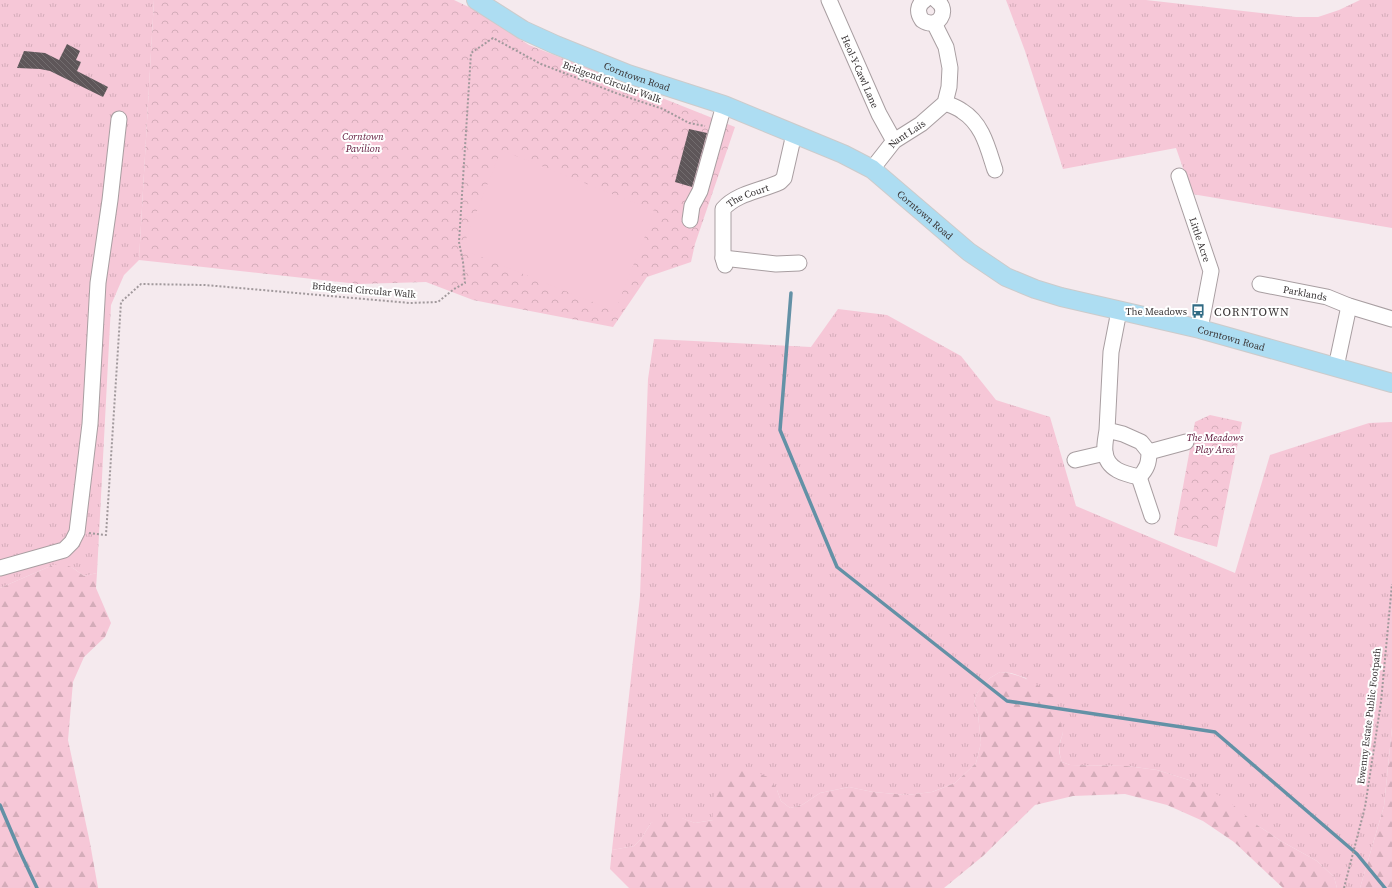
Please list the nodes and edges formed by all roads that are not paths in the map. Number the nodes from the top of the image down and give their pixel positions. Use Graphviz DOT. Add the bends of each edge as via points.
graph roads {
  1 [pos="476,0"];
  2 [pos="829,0"];
  3 [pos="936,0"];
  4 [pos="920,2"];
  5 [pos="934,23"];
  6 [pos="945,102"];
  7 [pos="724,105"];
  8 [pos="119,119"];
  9 [pos="794,134"];
  10 [pos="894,141"];
  11 [pos="872,169"];
  12 [pos="996,170"];
  13 [pos="1179,176"];
  14 [pos="690,220"];
  15 [pos="799,263"];
  16 [pos="1260,284"];
  17 [pos="1349,306"];
  18 [pos="1120,311"];
  19 [pos="1392,319"];
  20 [pos="1200,329"];
  21 [pos="1336,367"];
  22 [pos="1392,383"];
  23 [pos="1107,430"];
  24 [pos="1186,442"];
  25 [pos="1149,452"];
  26 [pos="1105,453"];
  27 [pos="1075,460"];
  28 [pos="1139,477"];
  29 [pos="1152,516"];
  30 [pos="0,568"];
  1 -- 7 [label="main road, Corntown Road" via="523,30 556,45 628,74"];
  2 -- 10 [label="street, Heol-Y-Cawl Lane" via="879,114"];
  3 -- 5 [label="street" via="943,12 941,18"];
  4 -- 5 [label="street" via="918,13 922,20"];
  5 -- 6 [label="street" via="946,47 950,68"];
  6 -- 10 [label="street, Nant Lais" via="921,124"];
  6 -- 12 [label="street" via="963,111 976,123 985,138"];
  7 -- 9 [label="main road, Corntown Road"];
  7 -- 14 [label="street" via="700,191 692,206"];
  8 -- 30 [label="street" via="98,283 90,424 77,532 64,550"];
  9 -- 11 [label="main road, Corntown Road"];
  9 -- 15 [label="street, The Court" via="784,178 780,182 740,196 723,209 724,261"];
  10 -- 11 [label="street, Nant Lais"];
  11 -- 18 [label="main road, Corntown Road" via="969,252 1006,277 1048,293"];
  13 -- 20 [label="street, Little Acre" via="1211,270"];
  16 -- 17 [label="street, Parklands" via="1327,297"];
  17 -- 19 [label="street, Parklands"];
  17 -- 21 [label="street"];
  18 -- 20 [label="main road, Corntown Road"];
  18 -- 23 [label="street" via="1111,352"];
  20 -- 21 [label="main road, Corntown Road"];
  21 -- 22 [label="main road, Corntown Road"];
  23 -- 25 [label="street" via="1141,442"];
  23 -- 26 [label="street"];
  24 -- 25 [label="street"];
  25 -- 28 [label="street" via="1149,463"];
  26 -- 27 [label="street"];
  26 -- 28 [label="street" via="1110,464 1121,473"];
  28 -- 29 [label="street"];
}
